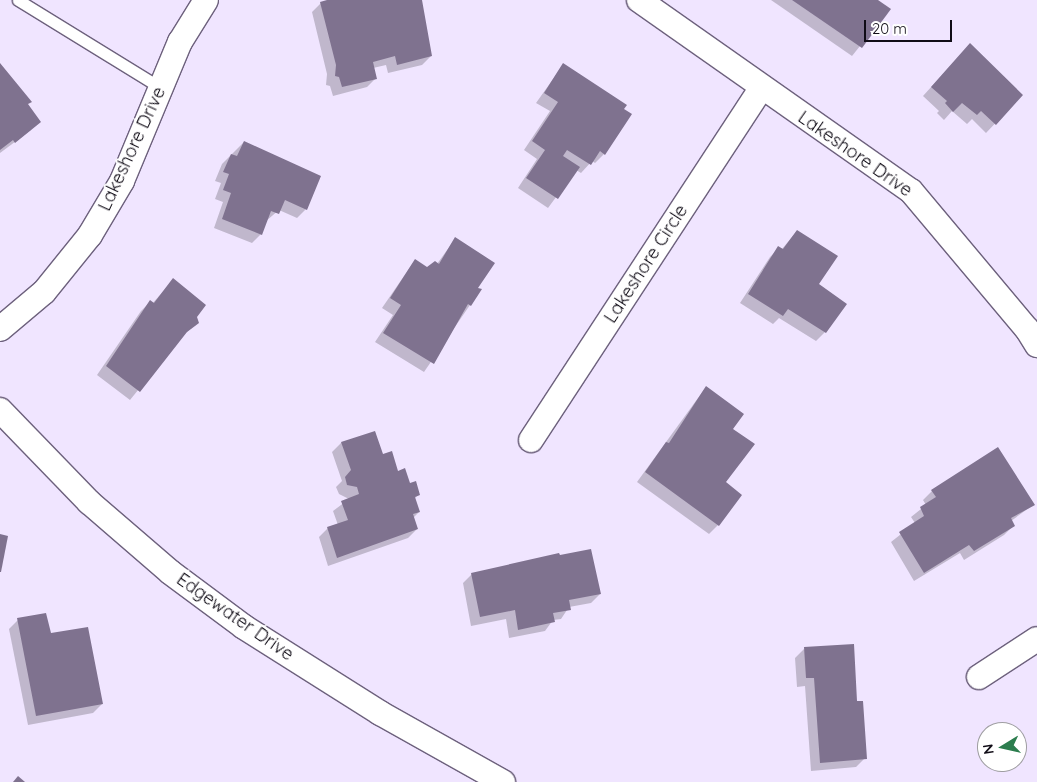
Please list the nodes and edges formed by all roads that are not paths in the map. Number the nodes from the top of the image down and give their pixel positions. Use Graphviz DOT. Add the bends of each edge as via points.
graph roads {
  1 [pos="18,0"];
  2 [pos="206,0"];
  3 [pos="638,0"];
  4 [pos="160,88"];
  5 [pos="761,88"];
  6 [pos="0,329"];
  7 [pos="1037,345"];
  8 [pos="0,410"];
  9 [pos="531,440"];
  10 [pos="1037,639"];
  11 [pos="979,676"];
  12 [pos="503,782"];
  1 -- 4 [label="lane"];
  2 -- 4 [label="street, Lakeshore Drive" via="180,42"];
  3 -- 5 [label="street, Lakeshore Drive"];
  4 -- 6 [label="street, Lakeshore Drive" via="122,181 90,236 44,292"];
  5 -- 7 [label="street, Lakeshore Drive" via="911,191"];
  5 -- 9 [label="street, Lakeshore Circle"];
  8 -- 12 [label="street, Edgewater Drive" via="90,502 177,577 244,626 372,708"];
  10 -- 11 [label="street"];
}
